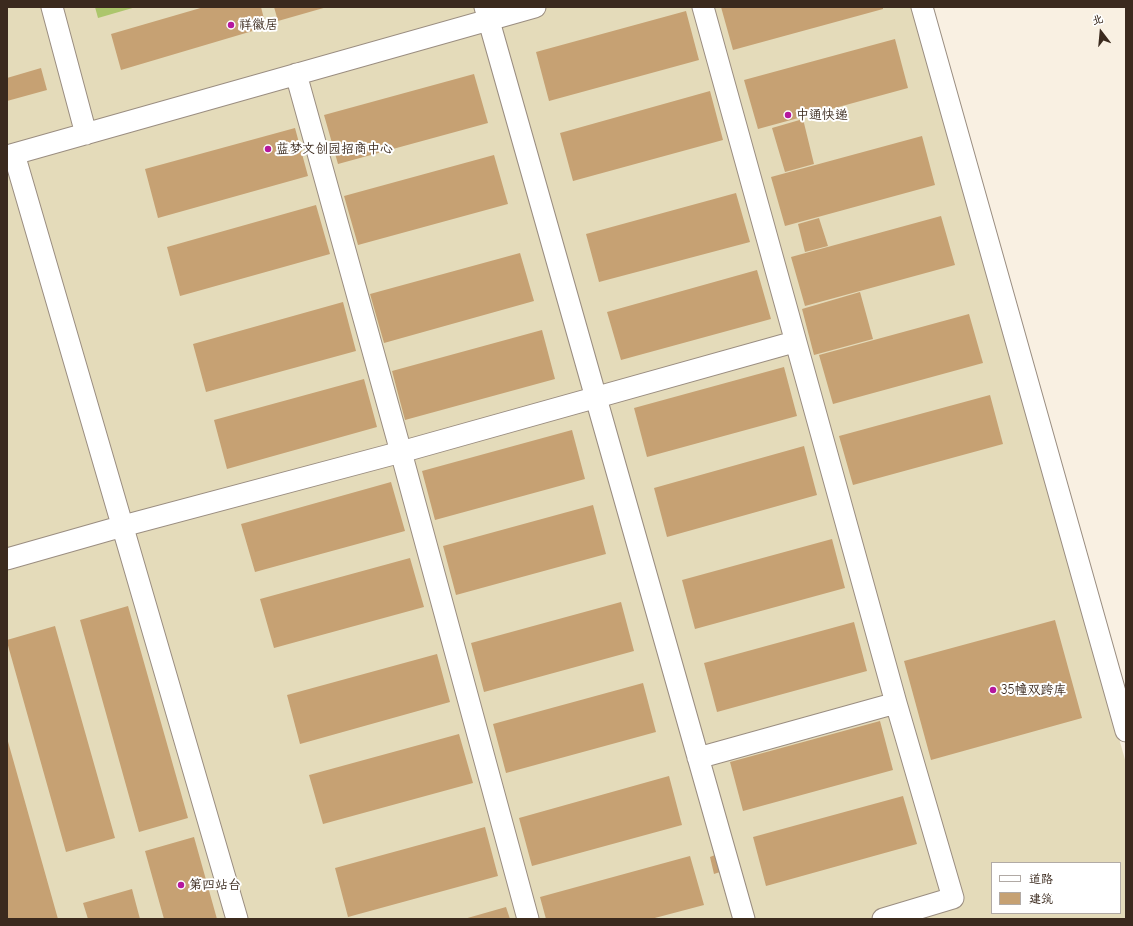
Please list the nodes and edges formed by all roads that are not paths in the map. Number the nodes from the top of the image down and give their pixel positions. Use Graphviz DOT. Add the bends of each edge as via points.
graph roads {
  1 [pos="52,7"];
  2 [pos="534,7"];
  3 [pos="703,7"];
  4 [pos="922,7"];
  5 [pos="487,13"];
  6 [pos="296,74"];
  7 [pos="86,134"];
  8 [pos="11,155"];
  9 [pos="794,342"];
  10 [pos="596,396"];
  11 [pos="401,452"];
  12 [pos="123,526"];
  13 [pos="7,559"];
  14 [pos="896,703"];
  15 [pos="1126,731"];
  16 [pos="698,758"];
  17 [pos="238,919"];
  18 [pos="528,919"];
  19 [pos="744,919"];
  20 [pos="883,919"];
  1 -- 7 [label="street"];
  2 -- 5 [label="street"];
  3 -- 9 [label="street"];
  4 -- 15 [label="street"];
  5 -- 6 [label="street"];
  5 -- 10 [label="street"];
  6 -- 7 [label="street"];
  6 -- 11 [label="street"];
  7 -- 8 [label="street"];
  8 -- 12 [label="street"];
  9 -- 10 [label="street"];
  9 -- 14 [label="street"];
  10 -- 11 [label="street"];
  10 -- 16 [label="street"];
  11 -- 12 [label="street"];
  11 -- 18 [label="street"];
  12 -- 13 [label="street"];
  12 -- 17 [label="street"];
  14 -- 16 [label="street"];
  14 -- 20 [label="street" via="953,898"];
  16 -- 19 [label="street"];
}
